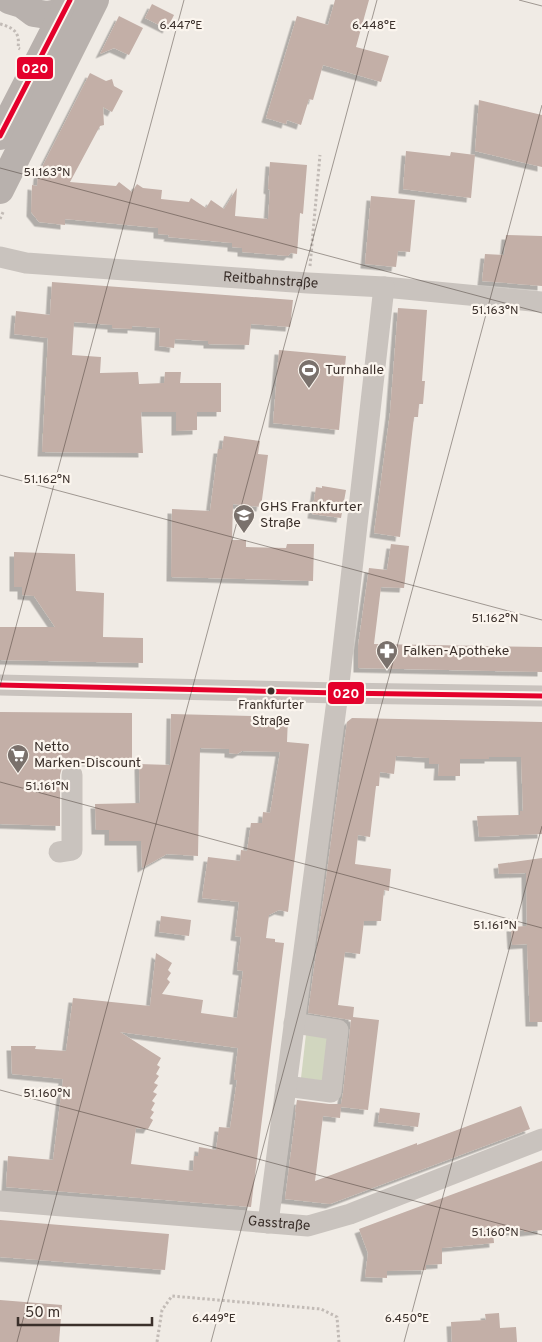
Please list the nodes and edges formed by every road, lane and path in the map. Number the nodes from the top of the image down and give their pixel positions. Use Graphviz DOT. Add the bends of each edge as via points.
graph roads {
  1 [pos="9,0"];
  2 [pos="74,7"];
  3 [pos="0,136"];
  4 [pos="320,154"];
  5 [pos="0,190"];
  6 [pos="0,257"];
  7 [pos="308,284"];
  8 [pos="384,288"];
  9 [pos="542,302"];
  10 [pos="0,685"];
  11 [pos="338,693"];
  12 [pos="542,696"];
  13 [pos="72,775"];
  14 [pos="59,852"];
  15 [pos="294,1024"];
  16 [pos="286,1086"];
  17 [pos="542,1139"];
  18 [pos="0,1201"];
  19 [pos="268,1223"];
  20 [pos="157,1342"];
  21 [pos="339,1342"];
  1 -- 2 [label="main road" via="34,13 47,15"];
  2 -- 3 [label="main road"];
  2 -- 5 [label="main road"];
  4 -- 7 [label="path"];
  6 -- 7 [label="street, Reitbahnstraße" via="26,263"];
  7 -- 8 [label="street, Reitbahnstraße"];
  8 -- 9 [label="street, Reitbahnstraße"];
  8 -- 11 [label="street"];
  10 -- 11 [label="street"];
  11 -- 12 [label="street"];
  11 -- 15 [label="street"];
  13 -- 14 [label="street" via="72,850"];
  15 -- 16 [label="street"];
  15 -- 16 [label="street" via="338,1030 330,1092"];
  16 -- 19 [label="street"];
  17 -- 19 [label="street, Gasstraße" via="350,1214 308,1226"];
  18 -- 19 [label="street, Gasstraße"];
  20 -- 21 [label="path" via="162,1310 172,1296 321,1309 337,1318"];
}
